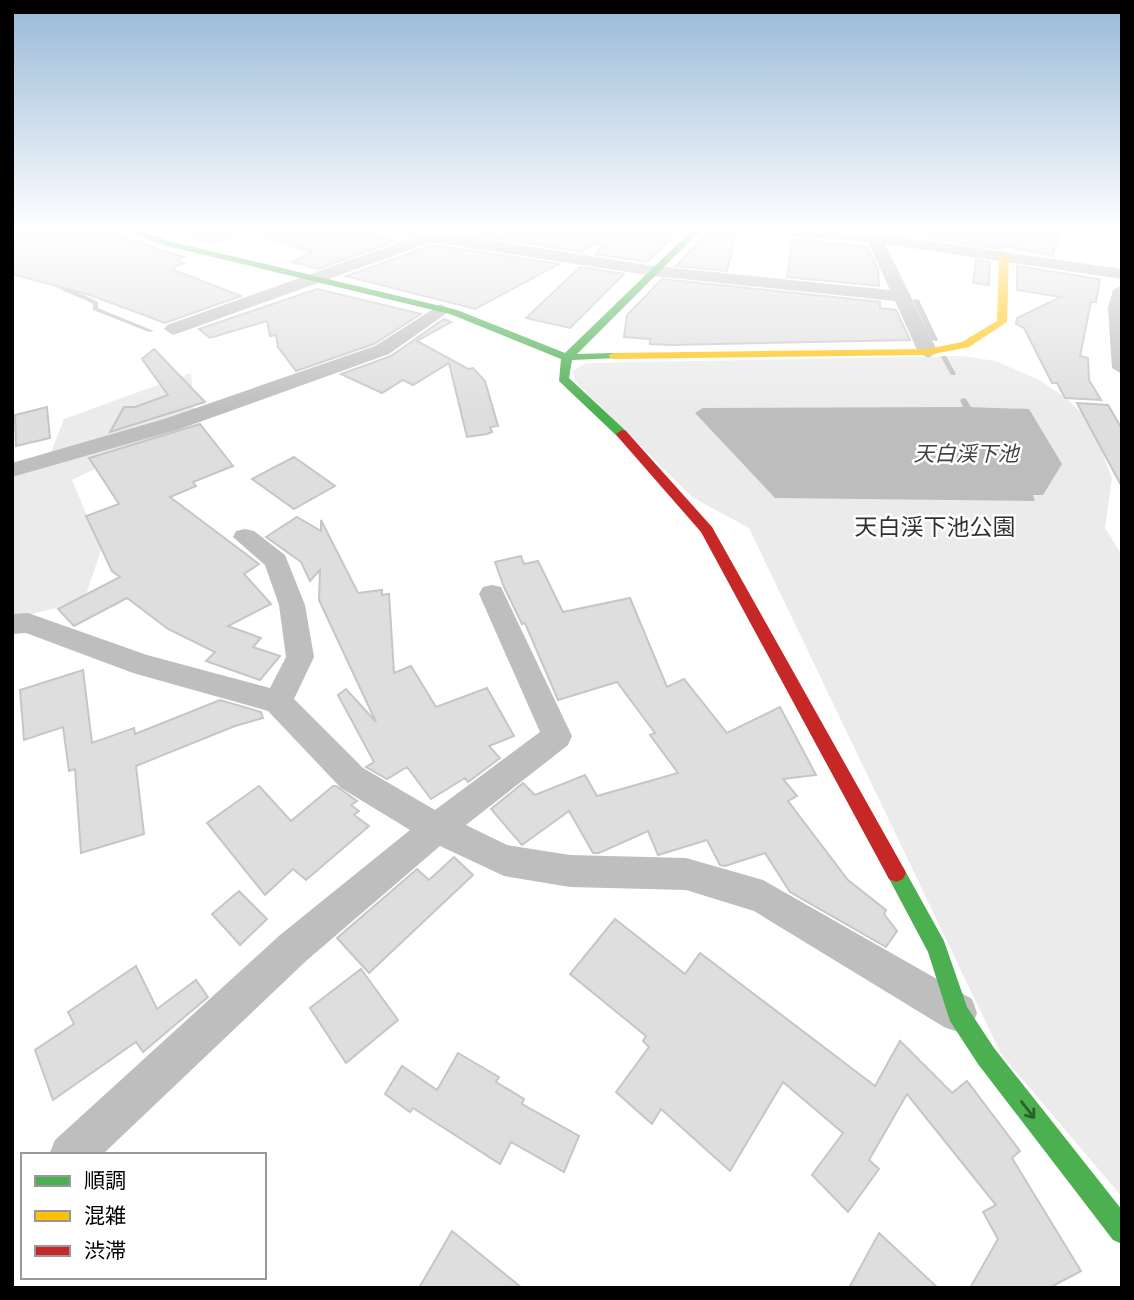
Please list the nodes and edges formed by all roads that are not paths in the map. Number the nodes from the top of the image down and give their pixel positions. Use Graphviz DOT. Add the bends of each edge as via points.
graph roads {
  1 [pos="283,290"];
  2 [pos="359,290"];
  3 [pos="635,290"];
  4 [pos="838,290"];
  5 [pos="897,290"];
  6 [pos="999,290"];
  7 [pos="1122,290"];
  8 [pos="900,296"];
  9 [pos="441,309"];
  10 [pos="173,329"];
  11 [pos="928,352"];
  12 [pos="567,356"];
  13 [pos="1121,360"];
  14 [pos="12,470"];
  15 [pos="245,537"];
  16 [pos="492,594"];
  17 [pos="12,624"];
  18 [pos="278,702"];
  19 [pos="436,828"];
  20 [pos="958,1013"];
  21 [pos="72,1153"];
  22 [pos="1122,1231"];
  1 -- 10 [label="street"];
  2 -- 9 [label="street"];
  3 -- 12 [label="street"];
  4 -- 8 [label="street"];
  5 -- 8 [label="street"];
  6 -- 11 [label="street" via="1002,322 965,345"];
  7 -- 13 [label="street" via="1117,308"];
  8 -- 11 [label="street"];
  9 -- 12 [label="street"];
  9 -- 14 [label="street" via="382,350 172,424"];
  11 -- 12 [label="street"];
  12 -- 20 [label="street" via="563,379 637,448 707,530 937,948"];
  15 -- 18 [label="street" via="276,561 292,605 300,657"];
  16 -- 19 [label="street" via="557,736"];
  17 -- 18 [label="street" via="28,623 143,665"];
  18 -- 19 [label="street" via="352,778"];
  19 -- 20 [label="street" via="504,860 570,871 686,874 763,897"];
  19 -- 21 [label="street" via="293,948"];
  20 -- 22 [label="street, one-way"];
}
